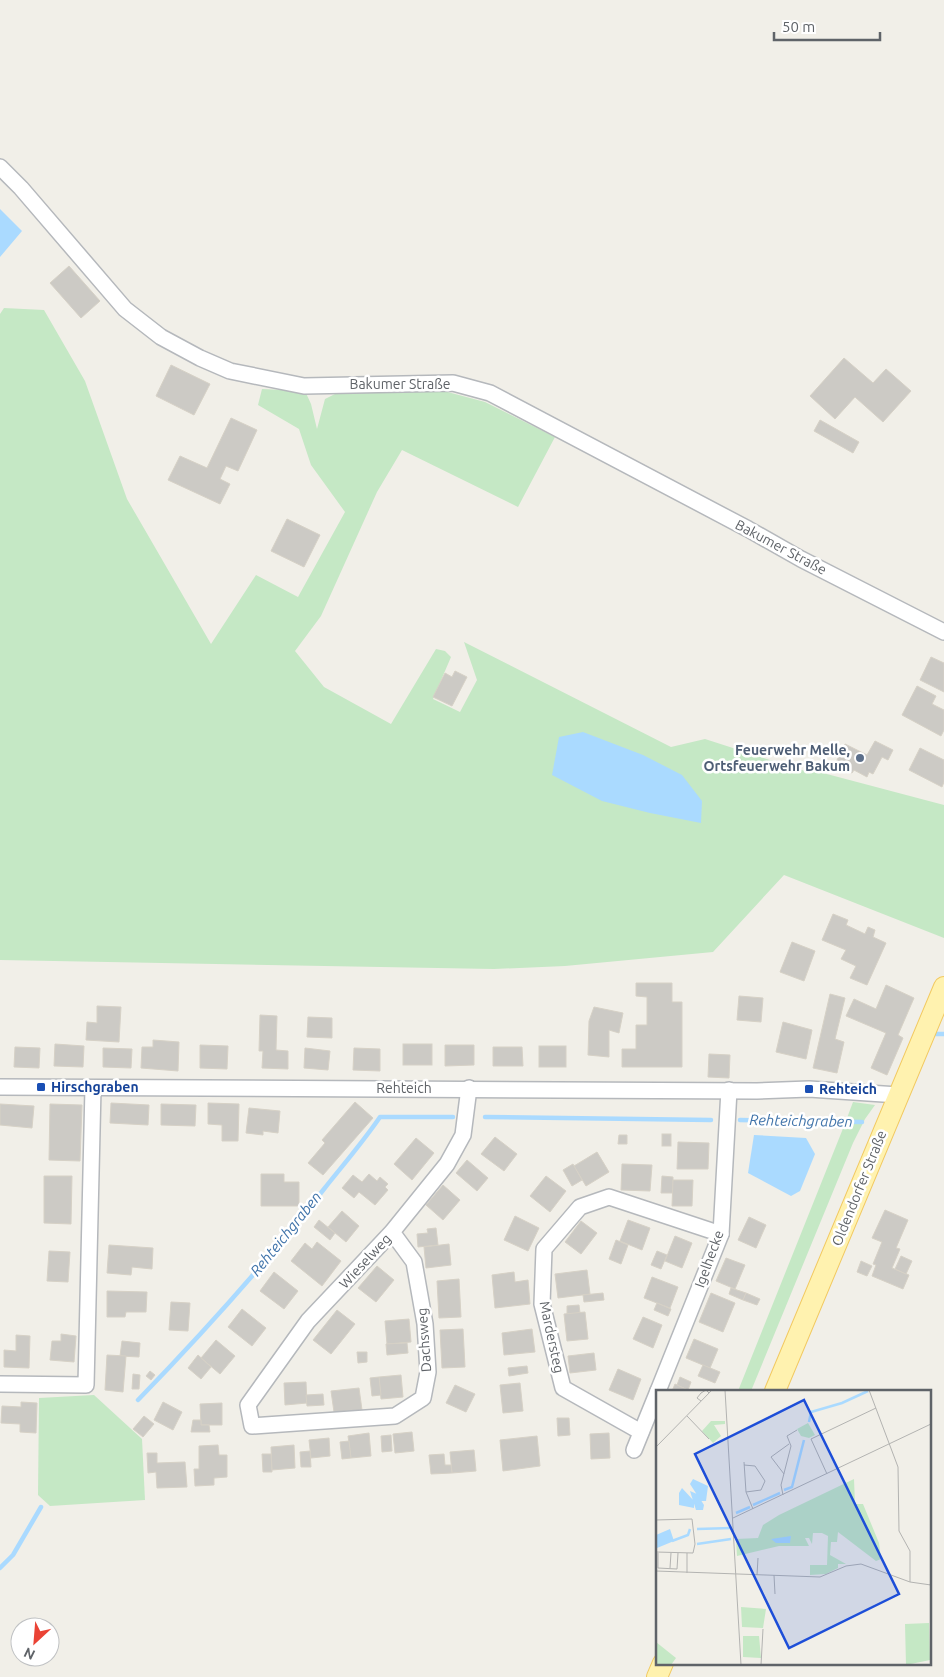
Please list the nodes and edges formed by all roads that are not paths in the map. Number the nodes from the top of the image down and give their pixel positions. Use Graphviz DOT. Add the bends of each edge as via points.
graph roads {
  1 [pos="0,167"];
  2 [pos="944,632"];
  3 [pos="944,986"];
  4 [pos="0,1087"];
  5 [pos="92,1088"];
  6 [pos="469,1088"];
  7 [pos="729,1090"];
  8 [pos="898,1095"];
  9 [pos="392,1232"];
  10 [pos="721,1234"];
  11 [pos="0,1384"];
  12 [pos="658,1390"];
  13 [pos="775,1390"];
  14 [pos="656,1396"];
  15 [pos="252,1426"];
  16 [pos="641,1432"];
  17 [pos="634,1450"];
  18 [pos="663,1664"];
  19 [pos="657,1677"];
  1 -- 2 [label="street, Bakumer Straße" via="125,309 161,337 200,358 230,371 304,386 453,383 490,393"];
  3 -- 8 [label="main road, Oldendorfer Straße"];
  4 -- 5 [label="street, Rehteich"];
  5 -- 6 [label="street, Rehteich"];
  5 -- 11 [label="street" via="86,1384"];
  6 -- 7 [label="street, Rehteich"];
  6 -- 9 [label="street, Wieselweg" via="463,1135 447,1164"];
  7 -- 8 [label="street, Rehteich" via="809,1089"];
  7 -- 10 [label="street, Igelhecke"];
  8 -- 13 [label="main road, Oldendorfer Straße"];
  9 -- 15 [label="street, Wieselweg" via="308,1321 248,1405"];
  9 -- 15 [label="street, Dachsweg" via="414,1262 425,1324 428,1372 423,1398 395,1416"];
  10 -- 12 [label="street, Igelhecke"];
  10 -- 16 [label="street, Mardersteg" via="609,1197 580,1207 544,1249 542,1304 563,1388"];
  14 -- 16 [label="street, Igelhecke"];
  16 -- 17 [label="street, Igelhecke"];
  18 -- 19 [label="main road"];
}
